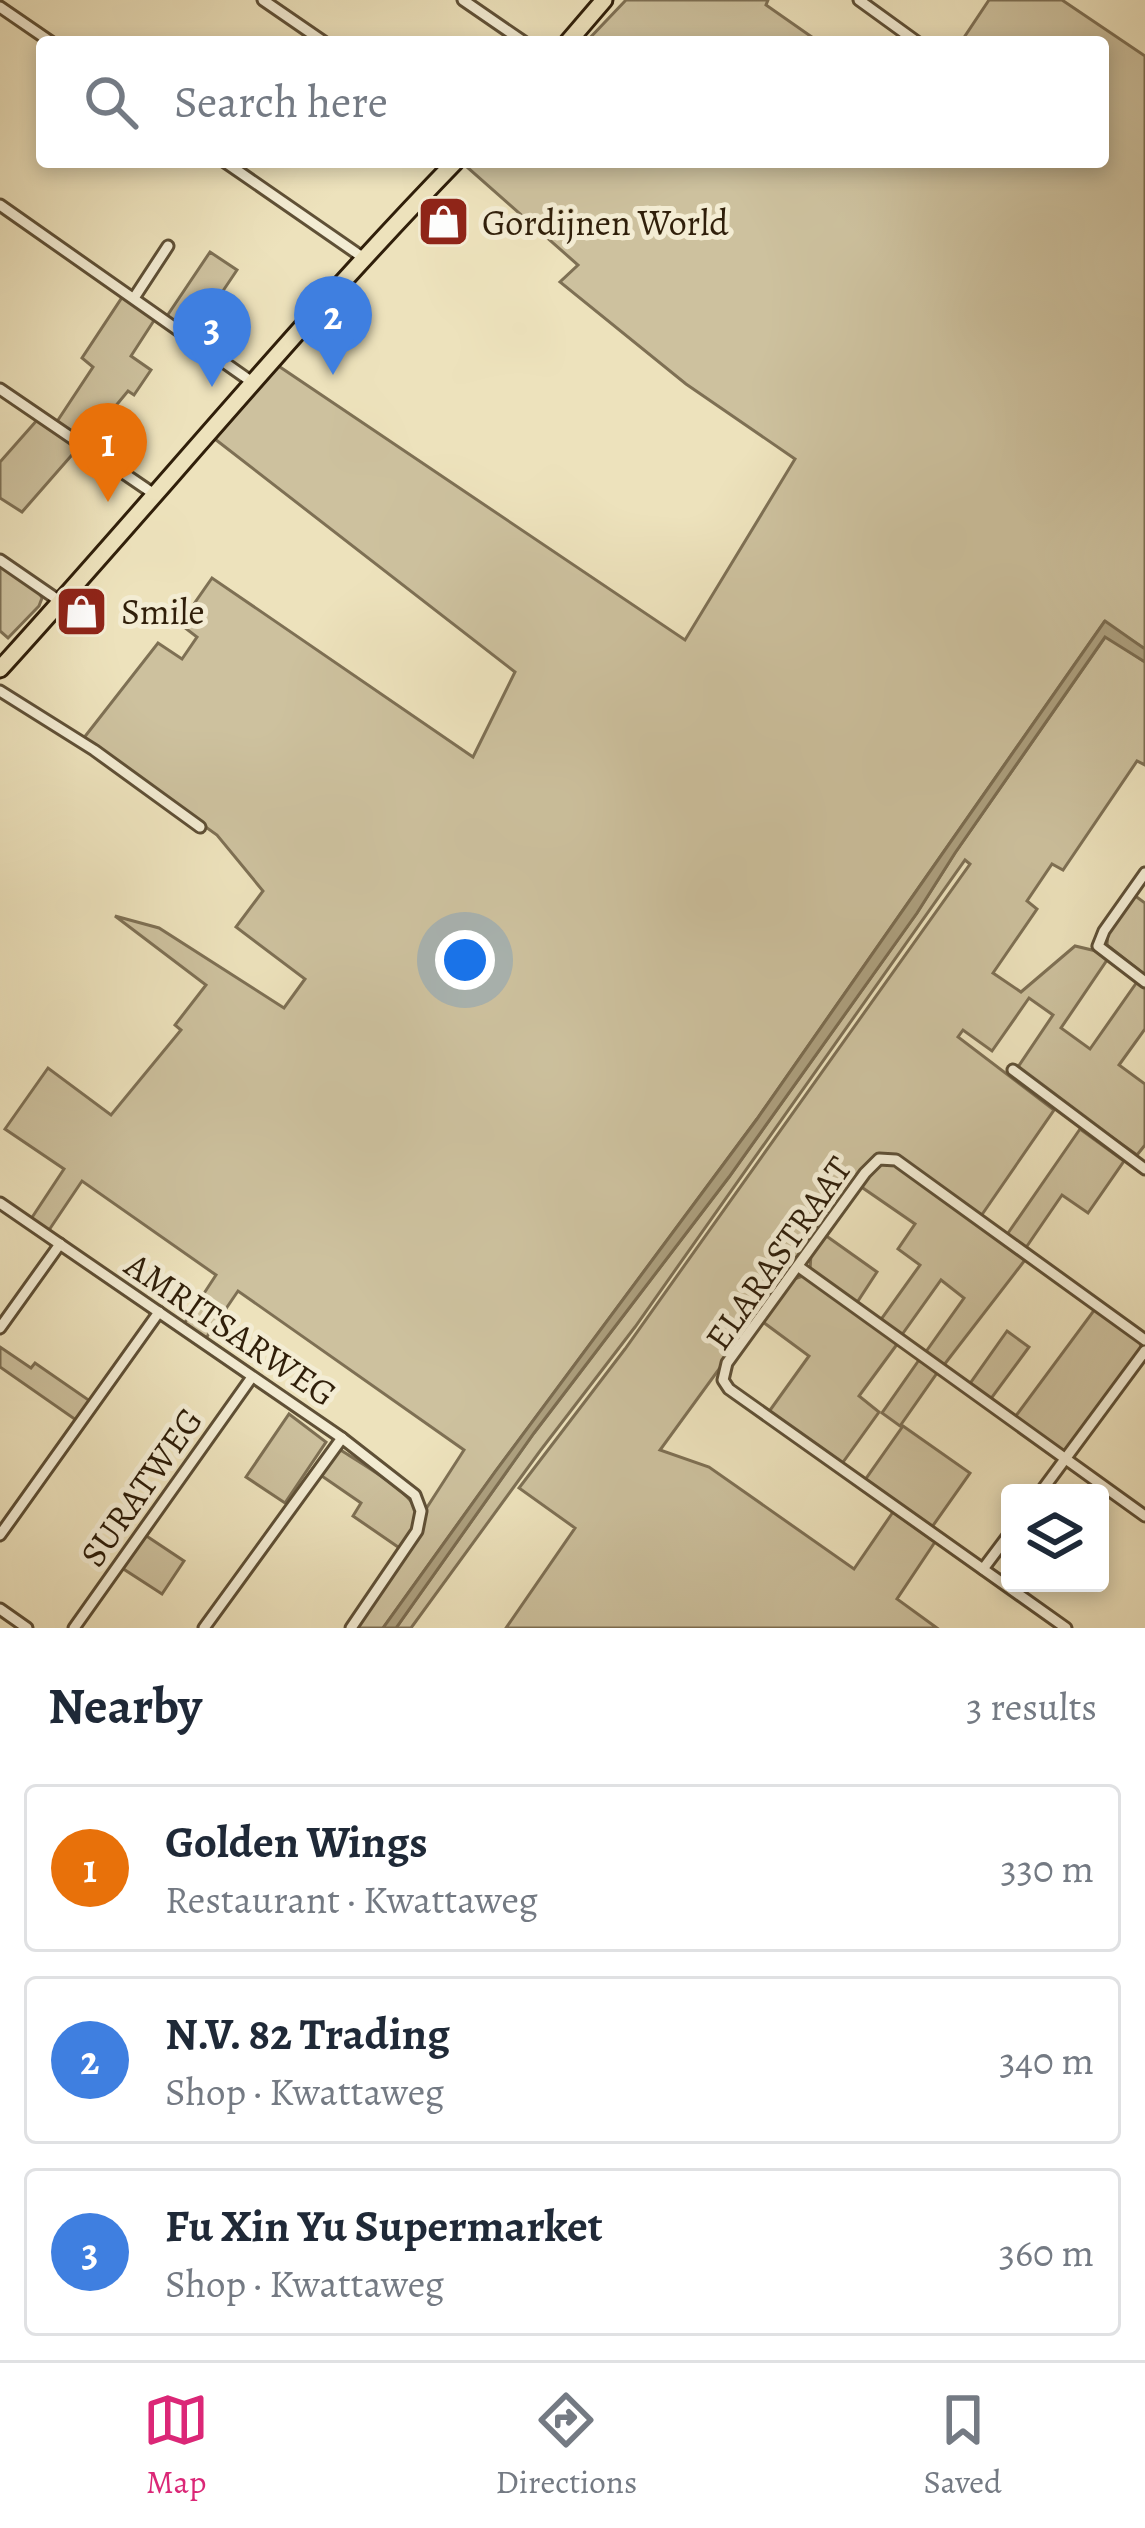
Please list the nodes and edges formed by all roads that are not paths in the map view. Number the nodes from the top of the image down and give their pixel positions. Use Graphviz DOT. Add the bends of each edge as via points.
graph roads {
  1 [pos="263,0"];
  2 [pos="464,0"];
  3 [pos="604,0"];
  4 [pos="860,0"];
  5 [pos="0,7"];
  6 [pos="42,36"];
  7 [pos="315,36"];
  8 [pos="515,36"];
  9 [pos="573,36"];
  10 [pos="909,36"];
  11 [pos="234,168"];
  12 [pos="448,168"];
  13 [pos="0,205"];
  14 [pos="168,246"];
  15 [pos="365,259"];
  16 [pos="134,298"];
  17 [pos="252,382"];
  18 [pos="0,389"];
  19 [pos="154,494"];
  20 [pos="0,560"];
  21 [pos="61,602"];
  22 [pos="0,669"];
  23 [pos="0,691"];
  24 [pos="200,827"];
  25 [pos="1145,874"];
  26 [pos="1145,982"];
  27 [pos="1013,1070"];
  28 [pos="1145,1169"];
  29 [pos="0,1203"];
  30 [pos="60,1244"];
  31 [pos="799,1267"];
  32 [pos="159,1312"];
  33 [pos="0,1328"];
  34 [pos="1145,1340"];
  35 [pos="1145,1351"];
  36 [pos="252,1377"];
  37 [pos="342,1438"];
  38 [pos="1066,1460"];
  39 [pos="1047,1484"];
  40 [pos="1145,1516"];
  41 [pos="0,1535"];
  42 [pos="1001,1545"];
  43 [pos="982,1569"];
  44 [pos="0,1609"];
  45 [pos="27,1628"];
  46 [pos="74,1628"];
  47 [pos="204,1628"];
  48 [pos="351,1628"];
  49 [pos="1066,1628"];
  1 -- 7 [label="street"];
  2 -- 8 [label="street"];
  3 -- 9 [label="main road"];
  4 -- 10 [label="street"];
  5 -- 6 [label="street"];
  11 -- 15 [label="street"];
  12 -- 15 [label="main road"];
  13 -- 16 [label="street"];
  14 -- 16 [label="street"];
  15 -- 17 [label="main road"];
  16 -- 17 [label="street"];
  17 -- 19 [label="main road"];
  18 -- 19 [label="street"];
  19 -- 21 [label="main road"];
  20 -- 21 [label="street"];
  21 -- 22 [label="main road"];
  23 -- 24 [label="street"];
  25 -- 26 [label="street" via="1098,946"];
  27 -- 28 [label="street"];
  29 -- 30 [label="street, AMRITSARWEG"];
  30 -- 32 [label="street, AMRITSARWEG"];
  30 -- 33 [label="street"];
  31 -- 34 [label="street, ELARASTRAAT" via="865,1173 879,1159 896,1160"];
  31 -- 38 [label="street"];
  31 -- 43 [label="street, ELARASTRAAT" via="727,1363 723,1380"];
  32 -- 36 [label="street, AMRITSARWEG"];
  32 -- 41 [label="street"];
  35 -- 38 [label="street"];
  36 -- 37 [label="street, AMRITSARWEG"];
  36 -- 46 [label="street, SURATWEG"];
  37 -- 47 [label="street"];
  37 -- 48 [label="street, AMRITSARWEG" via="416,1496 421,1510 417,1531"];
  38 -- 39 [label="street"];
  38 -- 40 [label="street"];
  42 -- 43 [label="street"];
  43 -- 49 [label="street"];
  44 -- 45 [label="street"];
}
